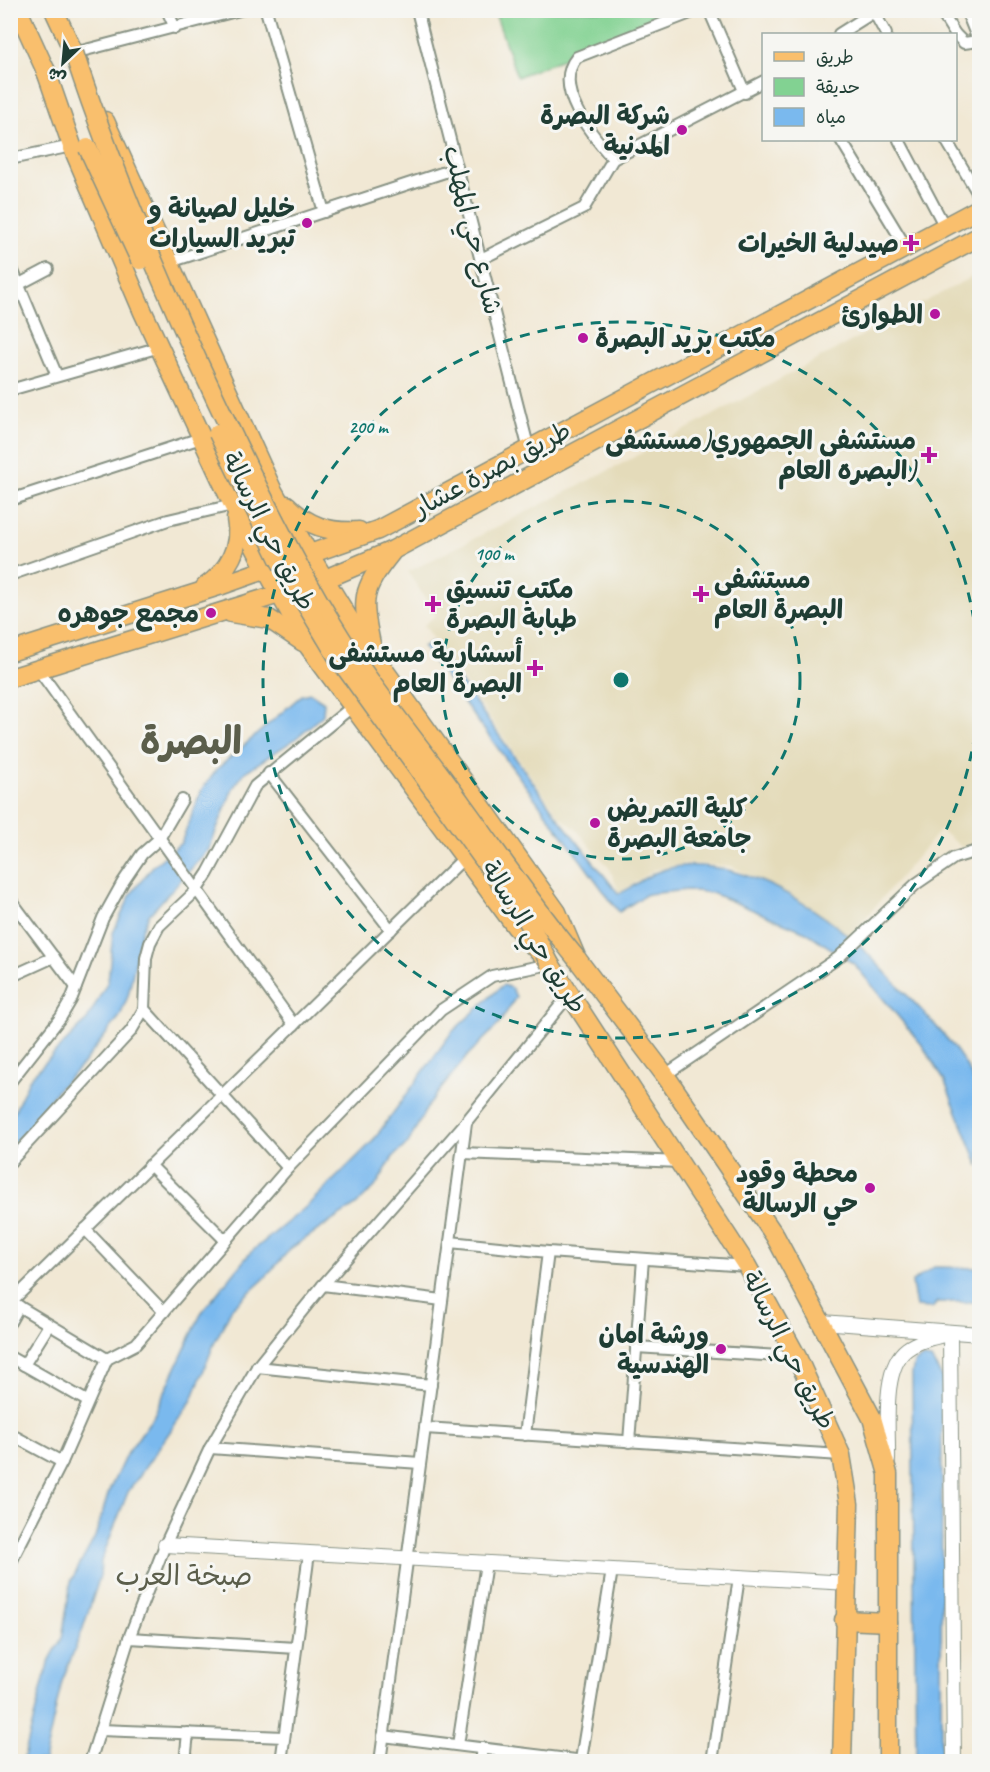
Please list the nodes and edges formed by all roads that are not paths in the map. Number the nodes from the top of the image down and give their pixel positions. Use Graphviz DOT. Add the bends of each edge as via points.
graph roads {
  1 [pos="18,10"];
  2 [pos="54,10"];
  3 [pos="167,10"];
  4 [pos="240,10"];
  5 [pos="266,10"];
  6 [pos="417,10"];
  7 [pos="698,10"];
  8 [pos="709,10"];
  9 [pos="940,10"];
  10 [pos="966,10"];
  11 [pos="874,11"];
  12 [pos="175,28"];
  13 [pos="842,33"];
  14 [pos="885,33"];
  15 [pos="954,33"];
  16 [pos="957,37"];
  17 [pos="979,43"];
  18 [pos="74,53"];
  19 [pos="762,82"];
  20 [pos="745,93"];
  21 [pos="842,141"];
  22 [pos="900,141"];
  23 [pos="947,141"];
  24 [pos="80,147"];
  25 [pos="10,159"];
  26 [pos="613,159"];
  27 [pos="457,168"];
  28 [pos="980,197"];
  29 [pos="980,208"];
  30 [pos="324,212"];
  31 [pos="945,227"];
  32 [pos="980,236"];
  33 [pos="907,249"];
  34 [pos="481,260"];
  35 [pos="170,262"];
  36 [pos="10,264"];
  37 [pos="48,269"];
  38 [pos="15,287"];
  39 [pos="160,347"];
  40 [pos="57,376"];
  41 [pos="10,390"];
  42 [pos="201,438"];
  43 [pos="529,450"];
  44 [pos="272,489"];
  45 [pos="10,500"];
  46 [pos="232,505"];
  47 [pos="378,529"];
  48 [pos="393,550"];
  49 [pos="309,554"];
  50 [pos="266,569"];
  51 [pos="10,575"];
  52 [pos="325,580"];
  53 [pos="195,593"];
  54 [pos="280,594"];
  55 [pos="220,612"];
  56 [pos="309,647"];
  57 [pos="10,652"];
  58 [pos="374,656"];
  59 [pos="38,669"];
  60 [pos="10,678"];
  61 [pos="353,706"];
  62 [pos="269,773"];
  63 [pos="182,800"];
  64 [pos="163,843"];
  65 [pos="980,850"];
  66 [pos="464,858"];
  67 [pos="196,891"];
  68 [pos="12,902"];
  69 [pos="391,930"];
  70 [pos="54,957"];
  71 [pos="577,959"];
  72 [pos="550,964"];
  73 [pos="10,977"];
  74 [pos="76,987"];
  75 [pos="569,995"];
  76 [pos="144,1009"];
  77 [pos="294,1025"];
  78 [pos="665,1075"];
  79 [pos="10,1082"];
  80 [pos="222,1095"];
  81 [pos="466,1122"];
  82 [pos="462,1153"];
  83 [pos="10,1162"];
  84 [pos="681,1162"];
  85 [pos="150,1165"];
  86 [pos="288,1168"];
  87 [pos="85,1229"];
  88 [pos="225,1240"];
  89 [pos="450,1242"];
  90 [pos="548,1252"];
  91 [pos="643,1259"];
  92 [pos="747,1266"];
  93 [pos="324,1285"];
  94 [pos="442,1300"];
  95 [pos="14,1303"];
  96 [pos="164,1312"];
  97 [pos="10,1322"];
  98 [pos="822,1322"];
  99 [pos="49,1324"];
  100 [pos="950,1334"];
  101 [pos="980,1334"];
  102 [pos="636,1347"];
  103 [pos="10,1357"];
  104 [pos="797,1357"];
  105 [pos="107,1359"];
  106 [pos="24,1365"];
  107 [pos="257,1367"];
  108 [pos="431,1385"];
  109 [pos="87,1401"];
  110 [pos="425,1428"];
  111 [pos="10,1434"];
  112 [pos="525,1435"];
  113 [pos="630,1442"];
  114 [pos="210,1448"];
  115 [pos="841,1455"];
  116 [pos="62,1462"];
  117 [pos="420,1463"];
  118 [pos="888,1474"];
  119 [pos="165,1545"];
  120 [pos="309,1553"];
  121 [pos="407,1558"];
  122 [pos="486,1563"];
  123 [pos="10,1564"];
  124 [pos="612,1570"];
  125 [pos="739,1577"];
  126 [pos="849,1583"];
  127 [pos="844,1620"];
  128 [pos="888,1622"];
  129 [pos="129,1638"];
  130 [pos="296,1648"];
  131 [pos="100,1730"];
  132 [pos="188,1733"];
  133 [pos="383,1736"];
  134 [pos="284,1737"];
  135 [pos="458,1745"];
  136 [pos="482,1748"];
  137 [pos="567,1760"];
  138 [pos="90,1761"];
  139 [pos="184,1761"];
  140 [pos="281,1761"];
  141 [pos="380,1761"];
  142 [pos="480,1761"];
  143 [pos="586,1761"];
  144 [pos="712,1761"];
  145 [pos="842,1761"];
  146 [pos="888,1761"];
  147 [pos="954,1761"];
  1 -- 24 [label="main road"];
  2 -- 18 [label="main road, طريق حي الرسالة"];
  3 -- 12 [label="street"];
  4 -- 12 [label="street"];
  5 -- 30 [label="street"];
  6 -- 27 [label="street, شارع حي المهلب"];
  7 -- 26 [label="street" via="577,57 570,65 567,86 588,130"];
  8 -- 20 [label="street"];
  9 -- 15 [label="street"];
  10 -- 17 [label="street"];
  11 -- 13 [label="street"];
  11 -- 14 [label="street"];
  12 -- 18 [label="street"];
  16 -- 17 [label="street" via="964,43"];
  18 -- 35 [label="main road, طريق حي الرسالة"];
  18 -- 71 [label="main road, طريق حي الرسالة, bridge" via="99,130 147,246 290,551 334,627 395,716 540,915"];
  19 -- 20 [label="street"];
  20 -- 26 [label="street"];
  21 -- 33 [label="street"];
  22 -- 31 [label="street"];
  23 -- 28 [label="street"];
  24 -- 25 [label="street"];
  24 -- 39 [label="main road"];
  24 -- 72 [label="main road, طريق حي الرسالة, bridge" via="279,559 335,653 528,921"];
  26 -- 34 [label="street" via="584,208"];
  27 -- 30 [label="street"];
  27 -- 34 [label="street, شارع حي المهلب"];
  29 -- 31 [label="main road, طريق بصرة عشار"];
  30 -- 35 [label="street"];
  31 -- 33 [label="main road, طريق بصرة عشار"];
  32 -- 48 [label="main road"];
  33 -- 43 [label="main road, طريق بصرة عشار"];
  34 -- 43 [label="street, شارع حي المهلب"];
  35 -- 44 [label="main road, طريق حي الرسالة"];
  36 -- 38 [label="street"];
  37 -- 38 [label="street"];
  38 -- 40 [label="street"];
  39 -- 40 [label="street"];
  39 -- 42 [label="main road"];
  40 -- 41 [label="street"];
  42 -- 45 [label="street"];
  42 -- 46 [label="main road"];
  43 -- 47 [label="main road, طريق بصرة عشار"];
  44 -- 47 [label="main road" via="298,516 316,527 337,532"];
  44 -- 49 [label="main road, طريق حي الرسالة"];
  46 -- 50 [label="main road"];
  46 -- 51 [label="street" via="168,520"];
  46 -- 53 [label="main road" via="238,533 232,557 217,578"];
  47 -- 49 [label="main road, طريق بصرة عشار"];
  48 -- 52 [label="main road"];
  48 -- 58 [label="main road" via="365,591 363,604"];
  49 -- 50 [label="main road, طريق بصرة عشار"];
  49 -- 52 [label="main road, طريق حي الرسالة"];
  50 -- 53 [label="main road, طريق بصرة عشار"];
  50 -- 54 [label="main road"];
  52 -- 54 [label="main road"];
  52 -- 58 [label="main road, طريق حي الرسالة"];
  53 -- 57 [label="main road, طريق بصرة عشار"];
  54 -- 55 [label="main road"];
  54 -- 56 [label="main road"];
  55 -- 56 [label="main road" via="269,619"];
  55 -- 59 [label="main road"];
  56 -- 61 [label="main road"];
  58 -- 71 [label="main road, طريق حي الرسالة" via="557,912"];
  59 -- 60 [label="main road"];
  59 -- 64 [label="street"];
  61 -- 62 [label="street"];
  61 -- 66 [label="main road"];
  62 -- 67 [label="street" via="248,796"];
  62 -- 69 [label="street"];
  63 -- 64 [label="street"];
  64 -- 67 [label="street"];
  64 -- 74 [label="street" via="142,854 118,891"];
  65 -- 78 [label="street" via="954,858 916,884 838,958"];
  66 -- 69 [label="street"];
  66 -- 72 [label="main road" via="516,927"];
  67 -- 76 [label="street" via="159,926 150,943"];
  67 -- 77 [label="street"];
  68 -- 70 [label="street"];
  69 -- 77 [label="street"];
  70 -- 73 [label="street"];
  70 -- 74 [label="street"];
  71 -- 78 [label="main road, طريق حي الرسالة"];
  72 -- 75 [label="main road, طريق حي الرسالة"];
  72 -- 86 [label="street" via="492,976 441,1010"];
  74 -- 79 [label="street" via="61,1017"];
  75 -- 81 [label="street"];
  75 -- 84 [label="main road, طريق حي الرسالة"];
  76 -- 80 [label="street"];
  76 -- 83 [label="street" via="131,1031"];
  77 -- 80 [label="street"];
  78 -- 98 [label="main road, طريق حي الرسالة" via="775,1236"];
  80 -- 85 [label="street"];
  80 -- 86 [label="street"];
  81 -- 82 [label="street"];
  81 -- 93 [label="street"];
  82 -- 84 [label="street"];
  82 -- 89 [label="street"];
  84 -- 92 [label="main road, طريق حي الرسالة"];
  85 -- 87 [label="street"];
  85 -- 88 [label="street"];
  86 -- 88 [label="street"];
  87 -- 95 [label="street"];
  87 -- 96 [label="street"];
  88 -- 96 [label="street"];
  89 -- 90 [label="street"];
  89 -- 94 [label="street"];
  90 -- 91 [label="street"];
  90 -- 112 [label="street"];
  91 -- 92 [label="street"];
  91 -- 102 [label="street"];
  92 -- 104 [label="main road, طريق حي الرسالة"];
  93 -- 94 [label="street"];
  93 -- 107 [label="street"];
  94 -- 108 [label="street"];
  95 -- 97 [label="street"];
  95 -- 99 [label="street"];
  96 -- 105 [label="street" via="136,1344"];
  98 -- 100 [label="street"];
  98 -- 118 [label="main road, طريق حي الرسالة" via="872,1418"];
  99 -- 105 [label="street"];
  99 -- 106 [label="street"];
  100 -- 101 [label="street"];
  100 -- 118 [label="street" via="912,1345 893,1365 889,1384"];
  100 -- 147 [label="street"];
  102 -- 104 [label="street"];
  102 -- 113 [label="street"];
  103 -- 106 [label="street"];
  104 -- 115 [label="main road, طريق حي الرسالة"];
  105 -- 109 [label="street"];
  106 -- 109 [label="street"];
  107 -- 108 [label="street"];
  107 -- 114 [label="street"];
  108 -- 110 [label="street"];
  109 -- 116 [label="street"];
  110 -- 112 [label="street"];
  110 -- 117 [label="street"];
  111 -- 116 [label="street"];
  112 -- 113 [label="street"];
  113 -- 115 [label="street"];
  114 -- 117 [label="street"];
  114 -- 119 [label="street"];
  115 -- 126 [label="main road, طريق حي الرسالة" via="849,1504"];
  116 -- 123 [label="street"];
  117 -- 121 [label="street"];
  118 -- 128 [label="main road, طريق حي الرسالة"];
  119 -- 120 [label="street"];
  119 -- 129 [label="street"];
  120 -- 121 [label="street"];
  120 -- 130 [label="street"];
  121 -- 122 [label="street"];
  121 -- 133 [label="street"];
  122 -- 124 [label="street"];
  122 -- 135 [label="street"];
  124 -- 125 [label="street"];
  124 -- 143 [label="street"];
  125 -- 126 [label="street"];
  125 -- 144 [label="street"];
  126 -- 127 [label="main road, طريق حي الرسالة"];
  127 -- 128 [label="main road"];
  127 -- 145 [label="main road, طريق حي الرسالة"];
  128 -- 146 [label="main road, طريق حي الرسالة"];
  129 -- 130 [label="street"];
  129 -- 131 [label="street"];
  130 -- 134 [label="street"];
  131 -- 132 [label="street"];
  131 -- 138 [label="street"];
  132 -- 134 [label="street"];
  132 -- 139 [label="street"];
  133 -- 135 [label="street"];
  133 -- 141 [label="street"];
  134 -- 140 [label="street"];
  135 -- 136 [label="street"];
  136 -- 137 [label="street"];
  136 -- 142 [label="street"];
  137 -- 143 [label="street"];
}
